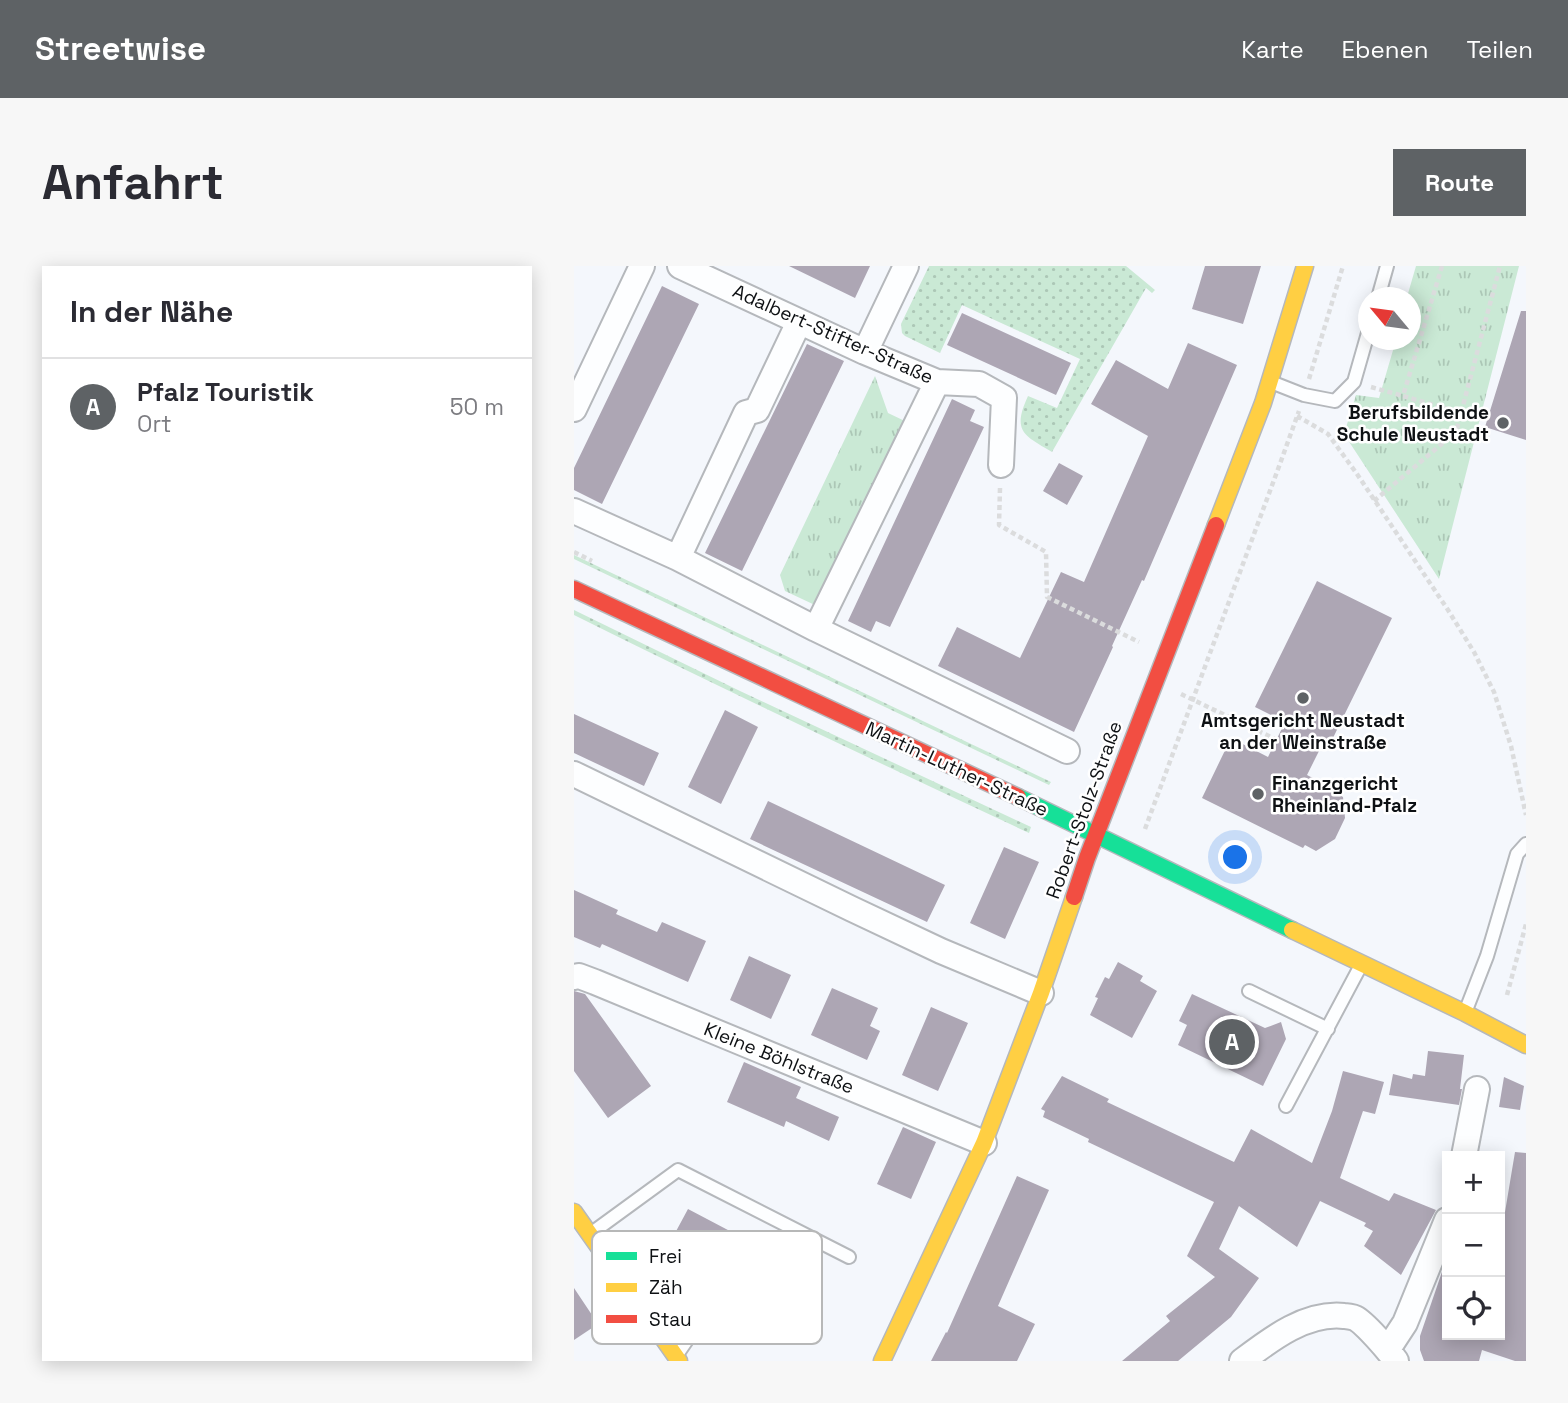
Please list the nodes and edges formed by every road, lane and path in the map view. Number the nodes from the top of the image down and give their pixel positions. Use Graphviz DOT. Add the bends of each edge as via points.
graph roads {
  1 [pos="642,266"];
  2 [pos="680,266"];
  3 [pos="906,266"];
  4 [pos="1305,266"];
  5 [pos="1343,266"];
  6 [pos="1387,266"];
  7 [pos="1442,266"];
  8 [pos="1500,266"];
  9 [pos="1381,287"];
  10 [pos="799,322"];
  11 [pos="1363,350"];
  12 [pos="864,352"];
  13 [pos="937,382"];
  14 [pos="1270,382"];
  15 [pos="1354,382"];
  16 [pos="1304,395"];
  17 [pos="1404,396"];
  18 [pos="574,408"];
  19 [pos="1461,413"];
  20 [pos="1297,416"];
  21 [pos="1001,465"];
  22 [pos="1374,501"];
  23 [pos="574,511"];
  24 [pos="678,558"];
  25 [pos="574,589"];
  26 [pos="816,629"];
  27 [pos="1166,655"];
  28 [pos="1155,682"];
  29 [pos="1193,700"];
  30 [pos="1277,740"];
  31 [pos="1067,751"];
  32 [pos="574,774"];
  33 [pos="1526,815"];
  34 [pos="1143,834"];
  35 [pos="1096,836"];
  36 [pos="1526,844"];
  37 [pos="1526,924"];
  38 [pos="1362,963"];
  39 [pos="574,977"];
  40 [pos="1249,992"];
  41 [pos="1041,993"];
  42 [pos="1507,995"];
  43 [pos="1465,1013"];
  44 [pos="1328,1029"];
  45 [pos="1526,1045"];
  46 [pos="1477,1088"];
  47 [pos="1286,1106"];
  48 [pos="984,1143"];
  49 [pos="1465,1151"];
  50 [pos="574,1212"];
  51 [pos="593,1231"];
  52 [pos="799,1231"];
  53 [pos="592,1232"];
  54 [pos="1442,1232"];
  55 [pos="589,1234"];
  56 [pos="592,1238"];
  57 [pos="822,1242"];
  58 [pos="849,1256"];
  59 [pos="666,1344"];
  60 [pos="687,1344"];
  61 [pos="1392,1355"];
  62 [pos="677,1359"];
  63 [pos="882,1361"];
  64 [pos="1242,1361"];
  1 -- 18 [label="street"];
  2 -- 10 [label="street, Adalbert-Stifter-Straße"];
  3 -- 12 [label="street"];
  4 -- 14 [label="street, Robert-Stolz-Straße"];
  5 -- 16 [label="path"];
  6 -- 9 [label="lane"];
  7 -- 17 [label="path"];
  8 -- 19 [label="path"];
  10 -- 12 [label="street, Adalbert-Stifter-Straße"];
  10 -- 24 [label="street" via="757,410 746,413"];
  11 -- 15 [label="lane"];
  12 -- 13 [label="street, Adalbert-Stifter-Straße"];
  13 -- 21 [label="street, Adalbert-Stifter-Straße" via="979,384 1004,398"];
  13 -- 26 [label="street"];
  14 -- 16 [label="lane"];
  14 -- 27 [label="street, Robert-Stolz-Straße"];
  15 -- 16 [label="lane" via="1335,401"];
  15 -- 17 [label="path"];
  16 -- 20 [label="path"];
  17 -- 19 [label="path"];
  19 -- 22 [label="path" via="1456,432"];
  20 -- 22 [label="path" via="1328,434"];
  20 -- 29 [label="path"];
  21 -- 27 [label="path" via="999,525 1046,552 1047,597"];
  22 -- 33 [label="path" via="1448,610 1494,692"];
  23 -- 24 [label="street"];
  24 -- 26 [label="street"];
  25 -- 35 [label="street, Martin-Luther-Straße"];
  26 -- 31 [label="street"];
  27 -- 28 [label="street, Robert-Stolz-Straße"];
  28 -- 29 [label="path"];
  28 -- 35 [label="street, Robert-Stolz-Straße"];
  29 -- 30 [label="path"];
  29 -- 34 [label="path"];
  32 -- 41 [label="street" via="941,951"];
  35 -- 38 [label="street, Martin-Luther-Straße"];
  35 -- 41 [label="street, Robert-Stolz-Straße"];
  36 -- 43 [label="lane" via="1517,854"];
  37 -- 42 [label="path"];
  38 -- 43 [label="street, Martin-Luther-Straße"];
  38 -- 44 [label="lane"];
  39 -- 48 [label="street, Kleine Böhlstraße"];
  40 -- 44 [label="lane"];
  41 -- 48 [label="street, Robert-Stolz-Straße"];
  43 -- 45 [label="street, Martin-Luther-Straße"];
  44 -- 47 [label="lane"];
  46 -- 49 [label="street"];
  48 -- 63 [label="street, Robert-Stolz-Straße"];
  50 -- 55 [label="street"];
  51 -- 52 [label="lane" via="678,1170"];
  53 -- 55 [label="lane"];
  54 -- 61 [label="street"];
  55 -- 56 [label="street"];
  57 -- 58 [label="lane"];
  59 -- 62 [label="street"];
  60 -- 62 [label="lane"];
  61 -- 64 [label="street" via="1354,1317 1330,1314 1288,1330"];
}
